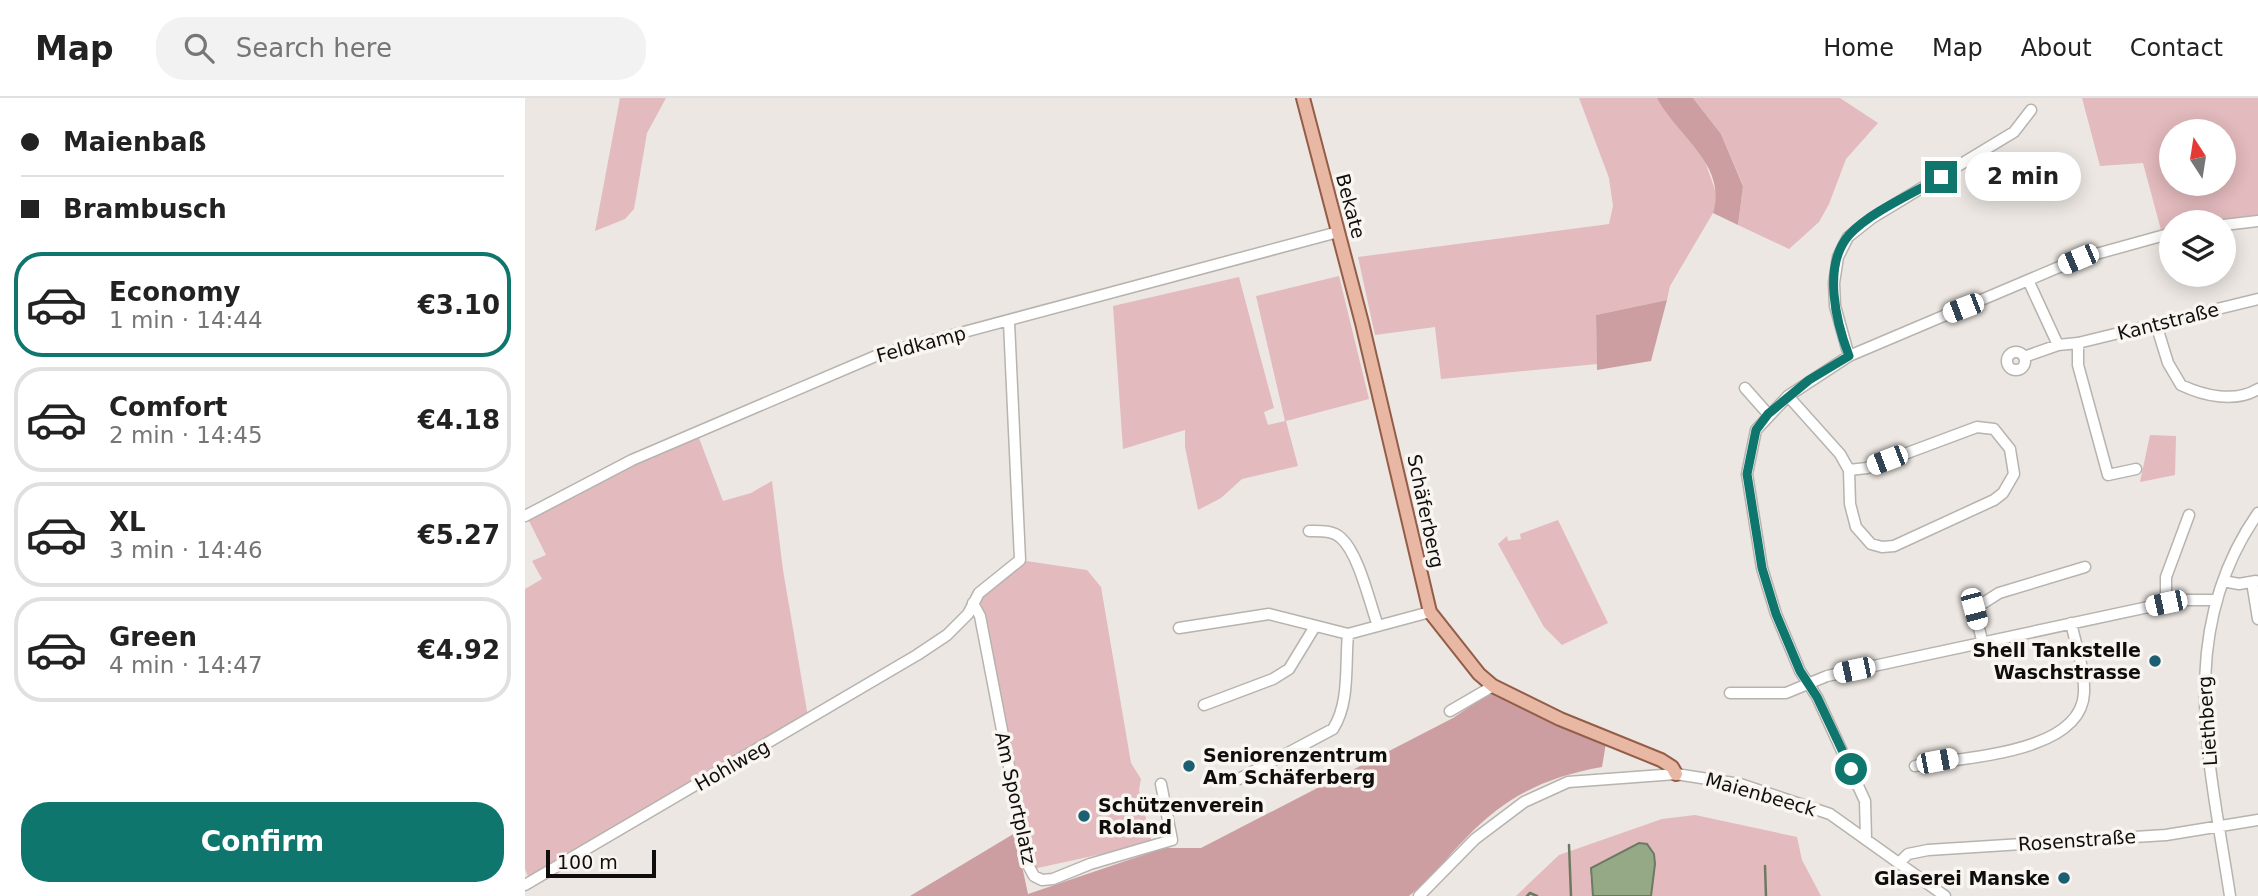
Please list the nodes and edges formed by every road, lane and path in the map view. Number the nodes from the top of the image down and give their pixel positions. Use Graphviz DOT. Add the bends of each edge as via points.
graph roads {
  1 [pos="1303,98"];
  2 [pos="2031,110"];
  3 [pos="2258,220"];
  4 [pos="2236,223"];
  5 [pos="1338,232"];
  6 [pos="2159,236"];
  7 [pos="2028,280"];
  8 [pos="2258,299"];
  9 [pos="1009,322"];
  10 [pos="1362,323"];
  11 [pos="2155,324"];
  12 [pos="2078,343"];
  13 [pos="2058,345"];
  14 [pos="1849,356"];
  15 [pos="2024,357"];
  16 [pos="1745,388"];
  17 [pos="2258,389"];
  18 [pos="1788,396"];
  19 [pos="1768,414"];
  20 [pos="2136,469"];
  21 [pos="1849,470"];
  22 [pos="2258,513"];
  23 [pos="2189,515"];
  24 [pos="525,516"];
  25 [pos="1309,531"];
  26 [pos="2085,567"];
  27 [pos="2223,581"];
  28 [pos="2255,581"];
  29 [pos="2216,600"];
  30 [pos="974,603"];
  31 [pos="2166,603"];
  32 [pos="1430,612"];
  33 [pos="2258,619"];
  34 [pos="2071,623"];
  35 [pos="1378,626"];
  36 [pos="1179,628"];
  37 [pos="1314,628"];
  38 [pos="1348,634"];
  39 [pos="1983,644"];
  40 [pos="1807,683"];
  41 [pos="1493,686"];
  42 [pos="1730,693"];
  43 [pos="1205,705"];
  44 [pos="1450,711"];
  45 [pos="1915,766"];
  46 [pos="1676,774"];
  47 [pos="1239,779"];
  48 [pos="1161,784"];
  49 [pos="1866,811"];
  50 [pos="2258,820"];
  51 [pos="1845,824"];
  52 [pos="2218,825"];
  53 [pos="1866,839"];
  54 [pos="1899,863"];
  55 [pos="525,885"];
  56 [pos="1419,896"];
  57 [pos="1945,896"];
  58 [pos="2230,896"];
  1 -- 5 [label="main road, Bekate"];
  2 -- 14 [label="street" via="2014,132 1848,237 1838,257 1834,283 1835,306"];
  3 -- 4 [label="street"];
  5 -- 9 [label="street, Feldkamp"];
  5 -- 10 [label="main road, Bekate"];
  6 -- 7 [label="street" via="2098,251"];
  7 -- 13 [label="street"];
  7 -- 14 [label="street"];
  8 -- 11 [label="street, Kantstraße"];
  9 -- 24 [label="street, Feldkamp" via="878,355 632,460"];
  9 -- 30 [label="street" via="1020,560 979,593"];
  10 -- 32 [label="main road, Schäferberg"];
  11 -- 12 [label="street, Kantstraße"];
  11 -- 17 [label="street" via="2181,385 2212,395 2242,396"];
  12 -- 13 [label="street, Kantstraße"];
  12 -- 20 [label="street" via="2078,365 2108,475"];
  13 -- 15 [label="street, Kantstraße"];
  14 -- 18 [label="street"];
  16 -- 19 [label="street"];
  18 -- 19 [label="street"];
  18 -- 21 [label="street"];
  19 -- 40 [label="street" via="1756,430 1747,474 1765,582"];
  21 -- 21 [label="street" via="1867,468 1977,427 1994,429 2006,441 2014,461 2010,484 1994,500 1894,546 1882,547 1871,544 1856,527"];
  22 -- 27 [label="street, Liethberg"];
  23 -- 31 [label="street" via="2166,578"];
  25 -- 35 [label="street" via="1331,532 1352,553"];
  26 -- 39 [label="street" via="1999,593 1974,609"];
  27 -- 28 [label="street"];
  27 -- 29 [label="street, Liethberg"];
  28 -- 33 [label="street"];
  29 -- 31 [label="street"];
  29 -- 52 [label="street, Liethberg" via="2203,692"];
  30 -- 48 [label="street, Am Sportplatz" via="981,616 1028,865 1034,876 1053,879 1173,840"];
  30 -- 55 [label="street, Hohlweg" via="958,625 936,643"];
  31 -- 34 [label="street"];
  32 -- 35 [label="street"];
  32 -- 41 [label="main road, Schäferberg"];
  34 -- 39 [label="street"];
  34 -- 45 [label="street" via="2084,695 2069,724 2030,746"];
  35 -- 38 [label="street"];
  36 -- 37 [label="street" via="1269,614"];
  37 -- 38 [label="street"];
  37 -- 43 [label="street" via="1289,669"];
  38 -- 47 [label="street" via="1341,716 1333,729"];
  39 -- 40 [label="street"];
  40 -- 42 [label="street" via="1786,693"];
  40 -- 49 [label="street" via="1829,722"];
  41 -- 44 [label="street"];
  41 -- 46 [label="main road, Schäferberg" via="1661,760"];
  46 -- 51 [label="street, Maienbeeck" via="1778,796"];
  46 -- 56 [label="street, Maienbeeck" via="1568,782 1524,802 1475,839"];
  49 -- 51 [label="street"];
  49 -- 53 [label="street"];
  50 -- 52 [label="street, Rosenstraße"];
  51 -- 53 [label="street, Maienbeeck"];
  52 -- 54 [label="street, Rosenstraße" via="2167,835 1928,850 1908,854"];
  52 -- 58 [label="street, Liethberg"];
  53 -- 54 [label="street, Maienbeeck"];
  54 -- 57 [label="street, Maienbeeck"];
}
